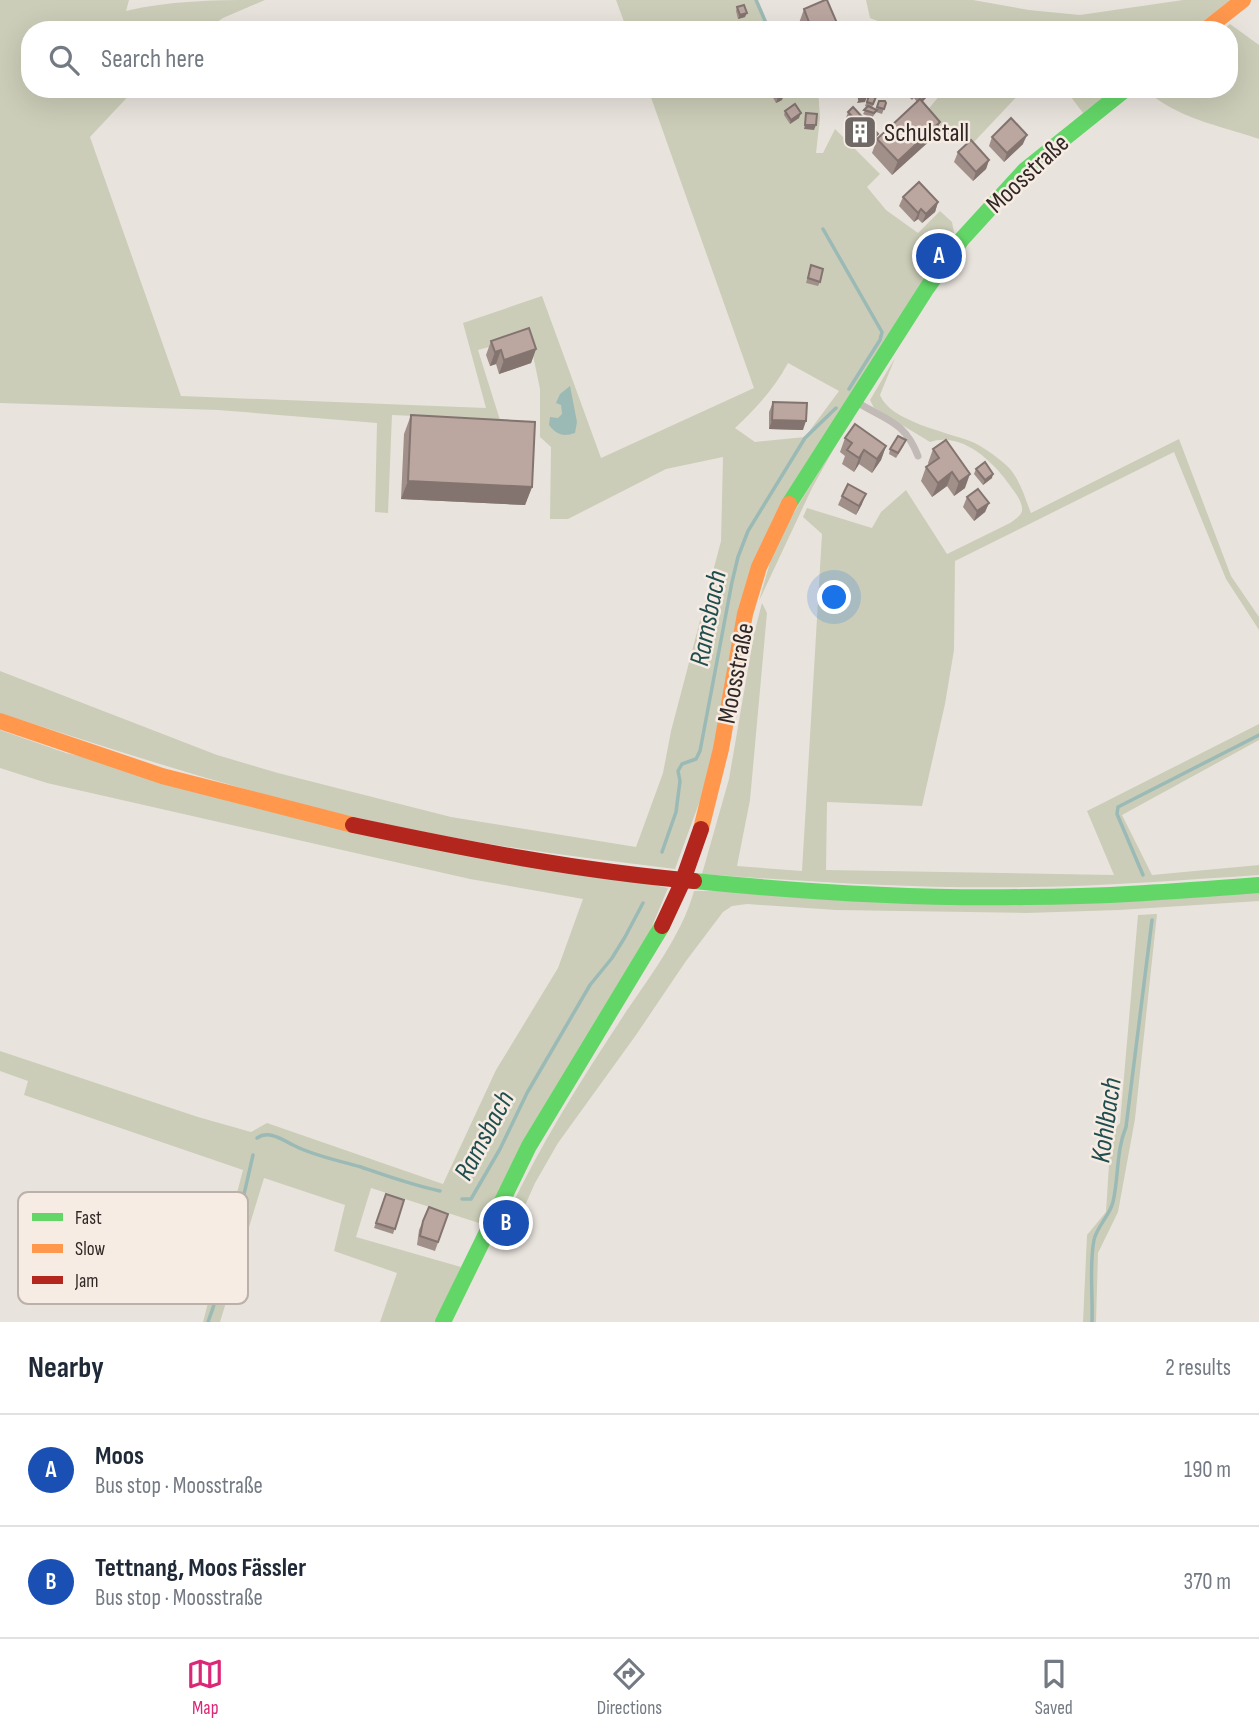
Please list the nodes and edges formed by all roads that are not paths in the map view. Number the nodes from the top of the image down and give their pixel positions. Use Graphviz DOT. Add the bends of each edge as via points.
graph roads {
  1 [pos="1243,0"];
  2 [pos="1216,21"];
  3 [pos="1114,98"];
  4 [pos="855,401"];
  5 [pos="918,456"];
  6 [pos="0,721"];
  7 [pos="1259,885"];
  8 [pos="443,1322"];
  1 -- 2 [label="street"];
  3 -- 4 [label="street, Moosstraße" via="1050,148 980,217 933,278"];
  4 -- 5 [label="lane" via="897,424"];
  4 -- 8 [label="street, Moosstraße, bridge" via="788,505 759,566 701,829 662,926 541,1124"];
  6 -- 7 [label="street" via="145,770 293,811 475,850 653,877 925,897 1097,895"];
}
